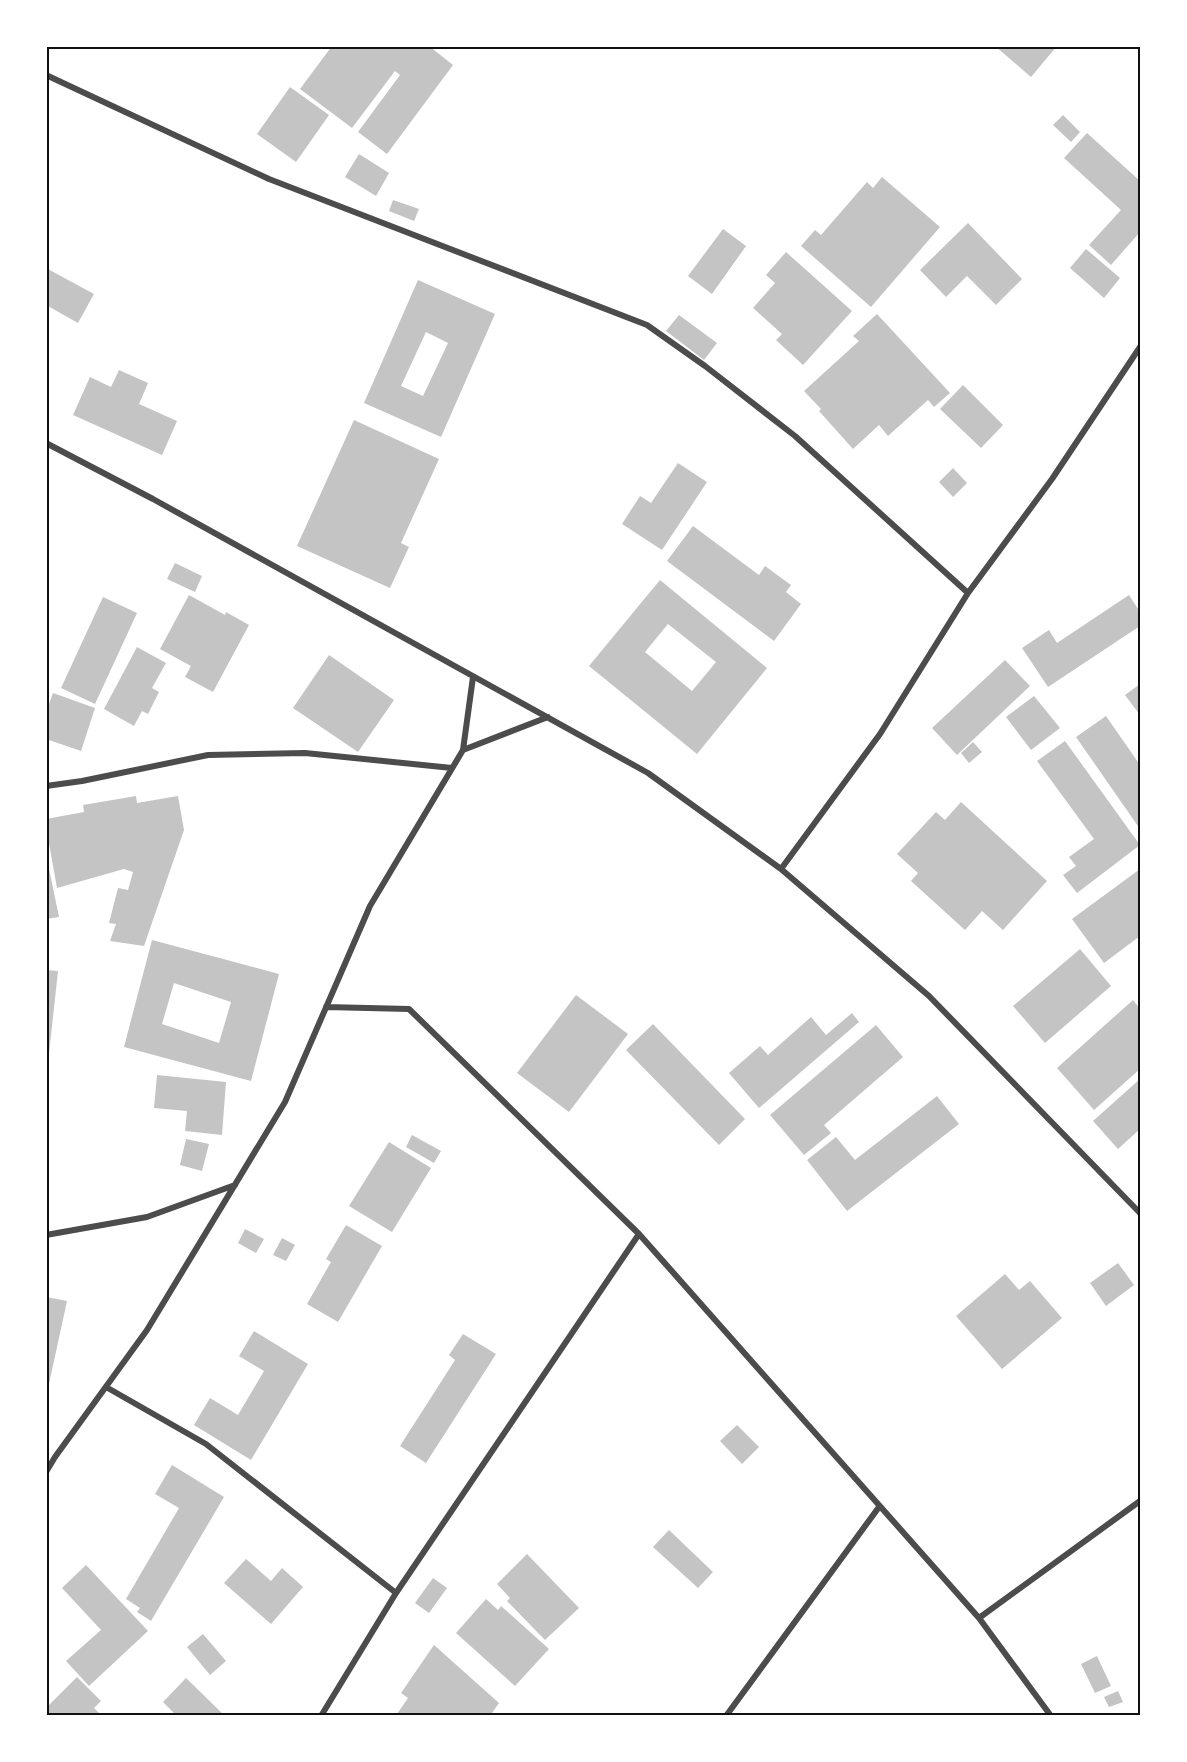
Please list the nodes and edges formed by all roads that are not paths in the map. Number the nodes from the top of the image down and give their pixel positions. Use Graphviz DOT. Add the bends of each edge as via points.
graph roads {
  1 [pos="46,75"];
  2 [pos="1140,347"];
  3 [pos="46,443"];
  4 [pos="968,593"];
  5 [pos="473,676"];
  6 [pos="548,717"];
  7 [pos="463,750"];
  8 [pos="452,768"];
  9 [pos="46,786"];
  10 [pos="781,869"];
  11 [pos="326,1007"];
  12 [pos="235,1185"];
  13 [pos="1140,1213"];
  14 [pos="639,1234"];
  15 [pos="46,1235"];
  16 [pos="106,1387"];
  17 [pos="46,1472"];
  18 [pos="1140,1502"];
  19 [pos="879,1507"];
  20 [pos="396,1593"];
  21 [pos="979,1618"];
  22 [pos="321,1716"];
  23 [pos="726,1716"];
  24 [pos="1052,1716"];
  1 -- 4 [label="street" via="269,179 647,326 795,436"];
  2 -- 4 [label="street" via="1052,479"];
  3 -- 5 [label="street"];
  4 -- 10 [label="street" via="880,734"];
  5 -- 6 [label="street"];
  5 -- 7 [label="street"];
  6 -- 7 [label="street"];
  6 -- 10 [label="street" via="648,773"];
  7 -- 8 [label="street"];
  8 -- 9 [label="street" via="306,753 208,755"];
  8 -- 11 [label="street" via="370,906"];
  10 -- 13 [label="street" via="929,996"];
  11 -- 12 [label="street" via="285,1102"];
  11 -- 14 [label="street" via="408,1009"];
  12 -- 15 [label="street" via="147,1217"];
  12 -- 16 [label="street" via="147,1330"];
  14 -- 19 [label="street"];
  14 -- 20 [label="street"];
  16 -- 17 [label="street"];
  16 -- 20 [label="street" via="206,1444"];
  18 -- 21 [label="street"];
  19 -- 21 [label="street"];
  19 -- 23 [label="street"];
  20 -- 22 [label="street"];
  21 -- 24 [label="street"];
}
